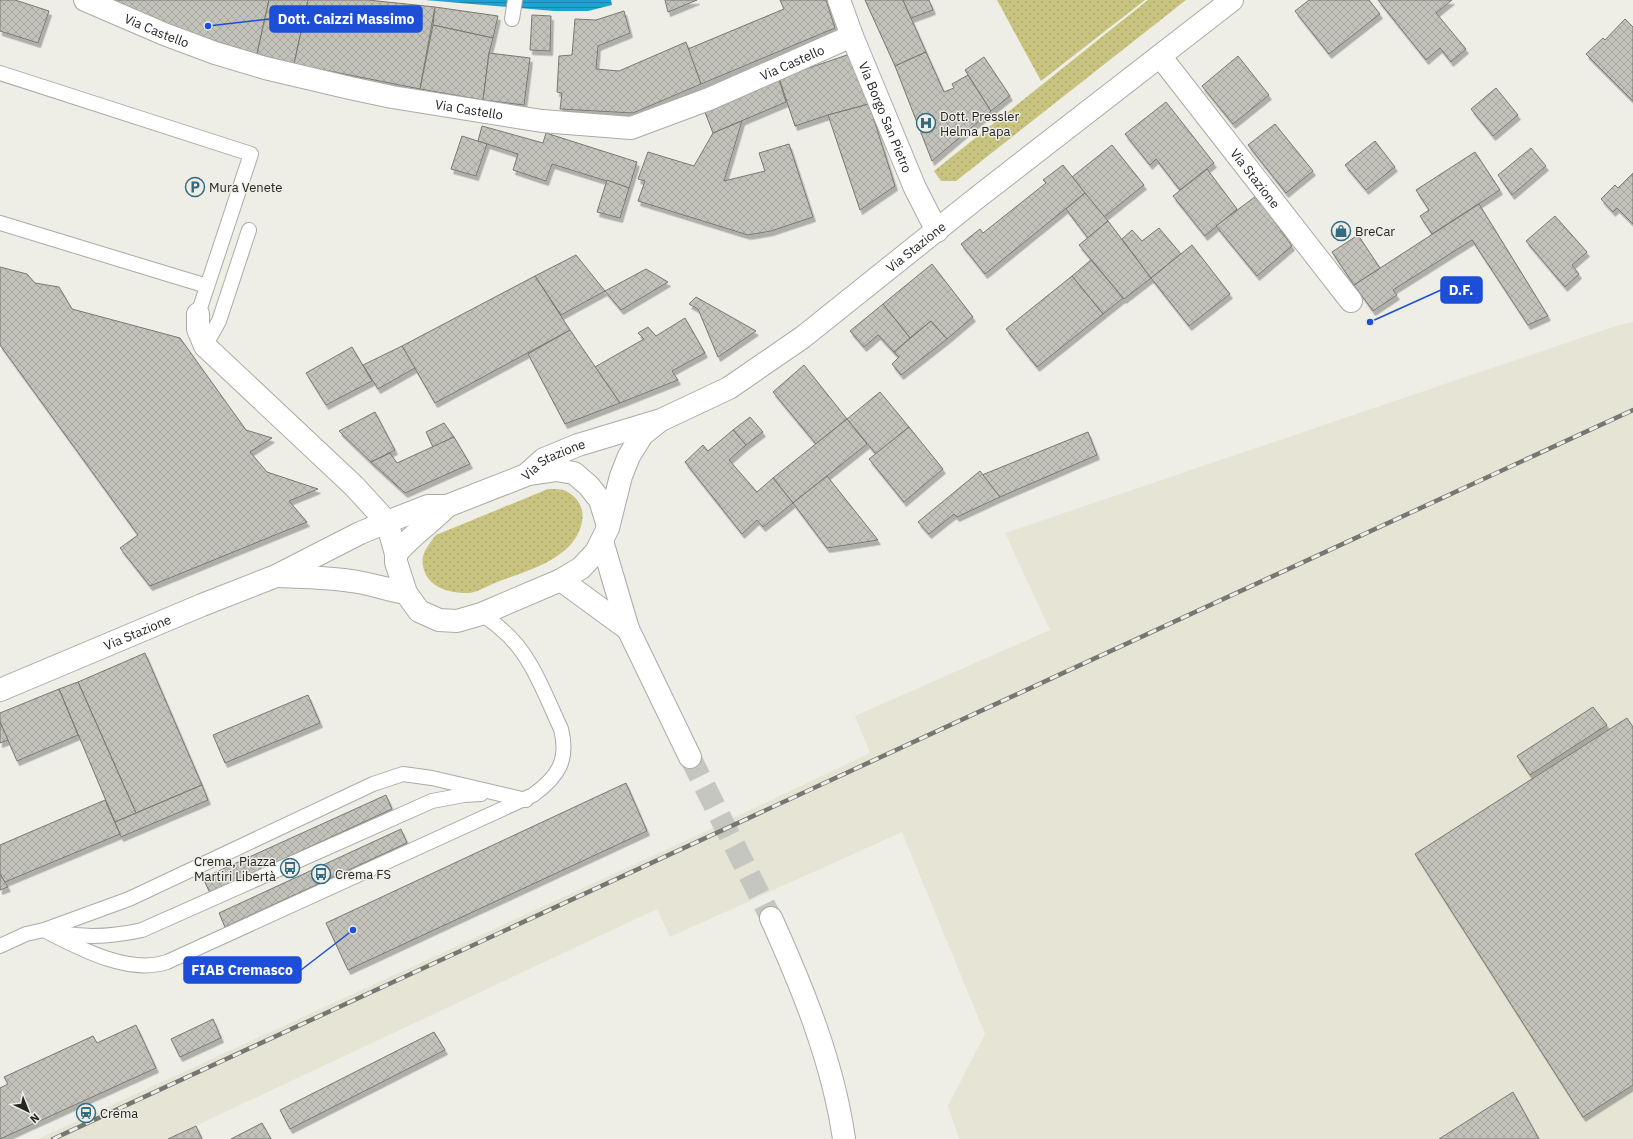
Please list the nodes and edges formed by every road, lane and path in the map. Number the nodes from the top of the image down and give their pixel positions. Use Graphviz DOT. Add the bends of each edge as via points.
graph roads {
  1 [pos="85,0"];
  2 [pos="515,0"];
  3 [pos="839,0"];
  4 [pos="1232,0"];
  5 [pos="512,19"];
  6 [pos="852,36"];
  7 [pos="1160,56"];
  8 [pos="0,73"];
  9 [pos="0,223"];
  10 [pos="249,230"];
  11 [pos="937,231"];
  12 [pos="207,286"];
  13 [pos="1351,301"];
  14 [pos="198,314"];
  15 [pos="205,346"];
  16 [pos="661,420"];
  17 [pos="526,475"];
  18 [pos="447,506"];
  19 [pos="387,522"];
  20 [pos="605,534"];
  21 [pos="396,554"];
  22 [pos="276,576"];
  23 [pos="561,580"];
  24 [pos="406,593"];
  25 [pos="481,614"];
  26 [pos="628,629"];
  27 [pos="0,690"];
  28 [pos="690,757"];
  29 [pos="497,793"];
  30 [pos="526,800"];
  31 [pos="771,918"];
  32 [pos="44,930"];
  33 [pos="0,946"];
  34 [pos="844,1139"];
  1 -- 6 [label="street, Via Castello" via="215,53 350,88 542,120 631,128 708,99"];
  2 -- 5 [label="lane"];
  3 -- 6 [label="street, Via Borgo San Pietro"];
  4 -- 7 [label="street, Via Stazione"];
  6 -- 11 [label="street, Via Borgo San Pietro" via="915,188"];
  7 -- 11 [label="street, Via Stazione"];
  7 -- 13 [label="street, Via Stazione"];
  8 -- 12 [label="lane" via="251,154"];
  9 -- 12 [label="lane"];
  10 -- 15 [label="lane" via="219,321"];
  11 -- 16 [label="street, Via Stazione" via="803,337 752,373 729,388"];
  12 -- 14 [label="lane"];
  14 -- 15 [label="street" via="198,329"];
  15 -- 19 [label="street" via="354,486"];
  16 -- 17 [label="street, Via Stazione" via="578,445 544,459"];
  16 -- 20 [label="street, Via Stazione" via="642,435 628,456"];
  17 -- 18 [label="street, Via Stazione"];
  17 -- 20 [label="street" via="556,470 574,473 590,486 600,500"];
  18 -- 19 [label="street, Via Stazione" via="428,506"];
  18 -- 21 [label="street, Via Stazione" via="414,534"];
  19 -- 21 [label="street"];
  19 -- 22 [label="street, Via Stazione"];
  20 -- 23 [label="street" via="596,552 581,568"];
  20 -- 26 [label="street"];
  21 -- 24 [label="street"];
  22 -- 24 [label="street, Via Stazione" via="359,582"];
  22 -- 27 [label="street, Via Stazione"];
  23 -- 25 [label="street"];
  23 -- 26 [label="street"];
  24 -- 25 [label="street" via="419,610 439,620 457,621"];
  25 -- 30 [label="lane" via="502,629 521,651 561,728 564,740 564,756 560,768 544,788"];
  26 -- 28 [label="street"];
  29 -- 30 [label="lane"];
  29 -- 32 [label="lane" via="464,795 432,801 142,930 85,936"];
  29 -- 32 [label="lane" via="403,774 385,779 129,899"];
  30 -- 32 [label="lane" via="156,965 129,964 108,958"];
  31 -- 34 [label="street" via="816,1030 831,1078"];
  32 -- 33 [label="lane" via="26,934"];
}
